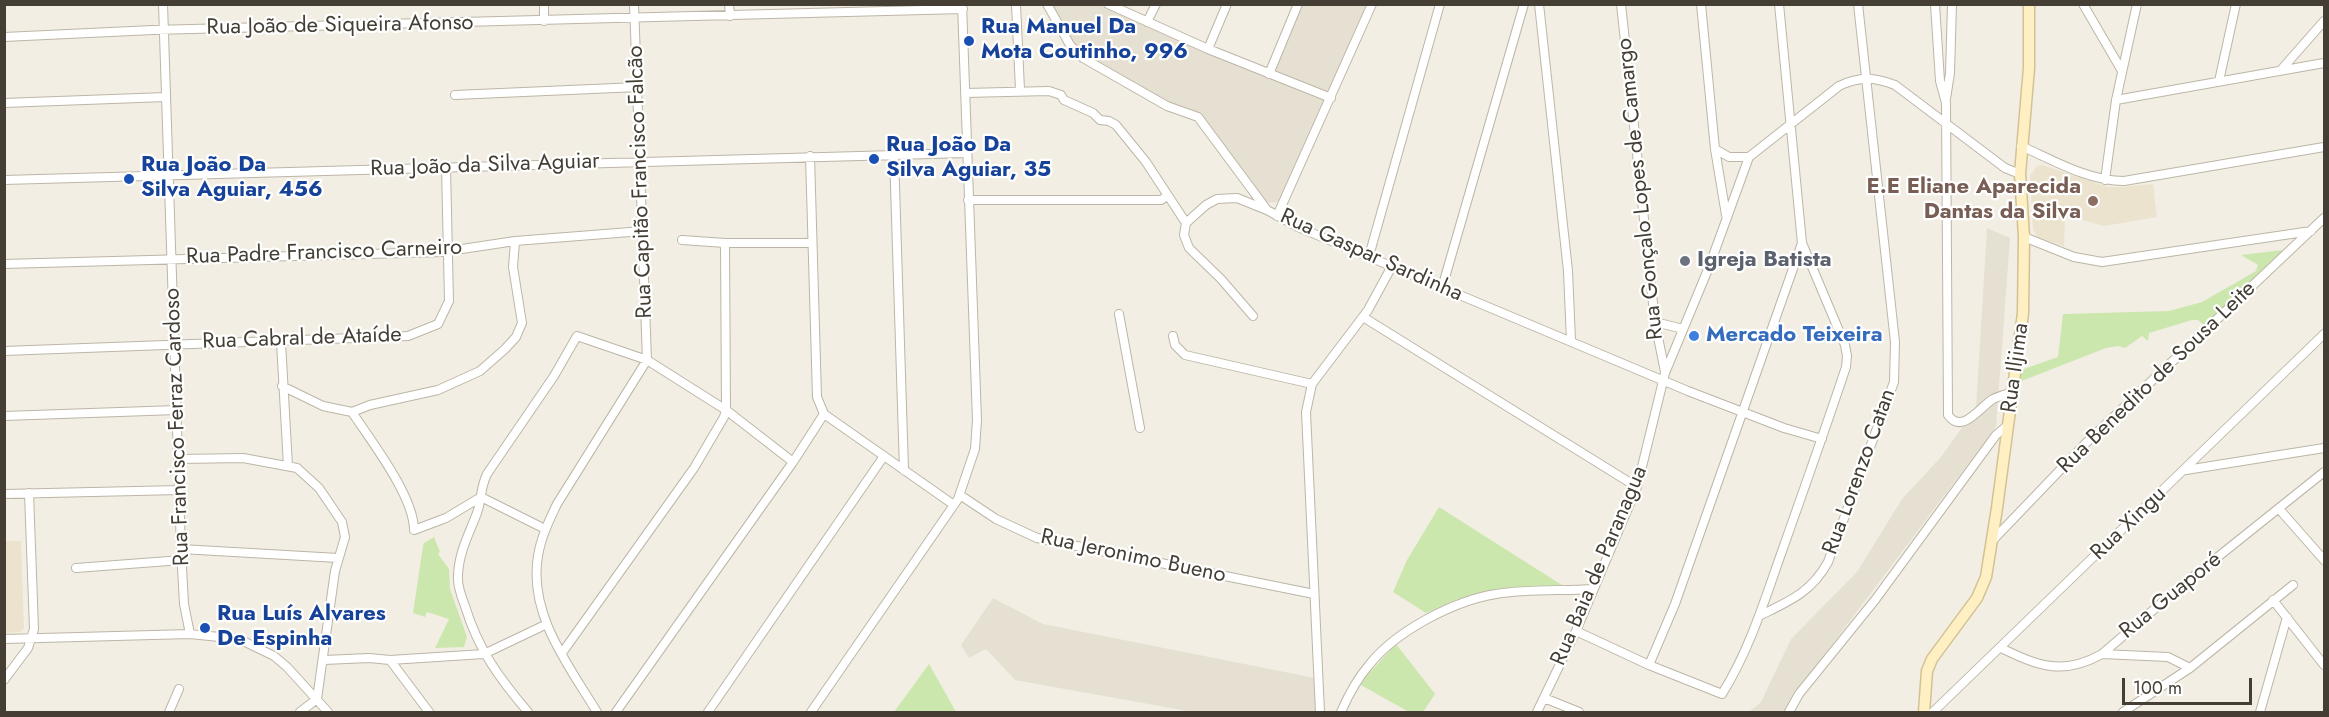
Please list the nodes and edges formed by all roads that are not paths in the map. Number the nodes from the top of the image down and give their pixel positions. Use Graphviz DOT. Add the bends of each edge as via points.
graph roads {
  1 [pos="164,4"];
  2 [pos="544,4"];
  3 [pos="634,4"];
  4 [pos="729,4"];
  5 [pos="1016,4"];
  6 [pos="1047,4"];
  7 [pos="1108,4"];
  8 [pos="1156,4"];
  9 [pos="1227,4"];
  10 [pos="1298,4"];
  11 [pos="1372,4"];
  12 [pos="1440,4"];
  13 [pos="1524,4"];
  14 [pos="1539,4"];
  15 [pos="1621,4"];
  16 [pos="1701,4"];
  17 [pos="1779,4"];
  18 [pos="1858,4"];
  19 [pos="1935,4"];
  20 [pos="1952,4"];
  21 [pos="2030,4"];
  22 [pos="2083,4"];
  23 [pos="2137,4"];
  24 [pos="2236,4"];
  25 [pos="962,7"];
  26 [pos="730,16"];
  27 [pos="635,17"];
  28 [pos="544,21"];
  29 [pos="2325,21"];
  30 [pos="1147,22"];
  31 [pos="164,30"];
  32 [pos="4,37"];
  33 [pos="1208,50"];
  34 [pos="2325,63"];
  35 [pos="2281,70"];
  36 [pos="2122,71"];
  37 [pos="1269,74"];
  38 [pos="1865,77"];
  39 [pos="2219,81"];
  40 [pos="638,87"];
  41 [pos="1020,90"];
  42 [pos="964,93"];
  43 [pos="455,95"];
  44 [pos="166,97"];
  45 [pos="1330,98"];
  46 [pos="2116,100"];
  47 [pos="4,103"];
  48 [pos="1946,103"];
  49 [pos="1946,123"];
  50 [pos="1791,125"];
  51 [pos="2021,146"];
  52 [pos="2325,147"];
  53 [pos="1714,149"];
  54 [pos="966,153"];
  55 [pos="894,154"];
  56 [pos="810,156"];
  57 [pos="1749,157"];
  58 [pos="640,161"];
  59 [pos="446,167"];
  60 [pos="2020,174"];
  61 [pos="169,175"];
  62 [pos="4,180"];
  63 [pos="2105,180"];
  64 [pos="1167,196"];
  65 [pos="968,200"];
  66 [pos="1267,210"];
  67 [pos="1277,216"];
  68 [pos="1727,216"];
  69 [pos="2325,218"];
  70 [pos="1186,223"];
  71 [pos="643,231"];
  72 [pos="2311,231"];
  73 [pos="2024,237"];
  74 [pos="682,240"];
  75 [pos="514,241"];
  76 [pos="725,243"];
  77 [pos="811,243"];
  78 [pos="1802,243"];
  79 [pos="449,250"];
  80 [pos="1369,256"];
  81 [pos="173,260"];
  82 [pos="4,264"];
  83 [pos="1392,266"];
  84 [pos="1443,288"];
  85 [pos="1119,314"];
  86 [pos="1252,316"];
  87 [pos="1363,317"];
  88 [pos="1654,322"];
  89 [pos="1683,329"];
  90 [pos="2325,334"];
  91 [pos="1173,336"];
  92 [pos="280,342"];
  93 [pos="1571,342"];
  94 [pos="176,344"];
  95 [pos="4,351"];
  96 [pos="647,360"];
  97 [pos="1664,377"];
  98 [pos="1312,384"];
  99 [pos="282,386"];
  100 [pos="2012,393"];
  101 [pos="177,410"];
  102 [pos="726,410"];
  103 [pos="352,412"];
  104 [pos="1743,412"];
  105 [pos="824,414"];
  106 [pos="4,416"];
  107 [pos="2008,425"];
  108 [pos="1140,428"];
  109 [pos="1822,439"];
  110 [pos="2325,448"];
  111 [pos="884,456"];
  112 [pos="179,459"];
  113 [pos="793,462"];
  114 [pos="288,466"];
  115 [pos="904,470"];
  116 [pos="2185,470"];
  117 [pos="2325,472"];
  118 [pos="1637,487"];
  119 [pos="180,490"];
  120 [pos="29,493"];
  121 [pos="4,494"];
  122 [pos="960,495"];
  123 [pos="481,497"];
  124 [pos="954,505"];
  125 [pos="2280,510"];
  126 [pos="545,529"];
  127 [pos="1992,541"];
  128 [pos="181,549"];
  129 [pos="338,558"];
  130 [pos="182,560"];
  131 [pos="2325,560"];
  132 [pos="76,568"];
  133 [pos="2293,585"];
  134 [pos="1593,589"];
  135 [pos="1314,594"];
  136 [pos="2273,600"];
  137 [pos="1759,616"];
  138 [pos="2287,617"];
  139 [pos="547,624"];
  140 [pos="1576,631"];
  141 [pos="190,634"];
  142 [pos="33,638"];
  143 [pos="4,639"];
  144 [pos="2001,648"];
  145 [pos="562,653"];
  146 [pos="484,654"];
  147 [pos="2102,654"];
  148 [pos="324,660"];
  149 [pos="390,660"];
  150 [pos="1649,665"];
  151 [pos="2325,665"];
  152 [pos="2190,668"];
  153 [pos="4,680"];
  154 [pos="179,689"];
  155 [pos="1544,698"];
  156 [pos="317,699"];
  157 [pos="169,712"];
  158 [pos="300,712"];
  159 [pos="328,712"];
  160 [pos="429,712"];
  161 [pos="528,712"];
  162 [pos="597,712"];
  163 [pos="616,712"];
  164 [pos="708,712"];
  165 [pos="811,712"];
  166 [pos="1320,712"];
  167 [pos="1341,712"];
  168 [pos="1537,712"];
  169 [pos="1580,712"];
  170 [pos="1789,712"];
  171 [pos="1924,712"];
  172 [pos="1933,712"];
  173 [pos="2123,712"];
  174 [pos="2260,712"];
  1 -- 31 [label="street, Rua Francisco Ferraz Cardoso"];
  2 -- 28 [label="street"];
  3 -- 27 [label="street, Rua Capitão Francisco Falcão"];
  4 -- 26 [label="street"];
  5 -- 41 [label="street"];
  6 -- 66 [label="street, Rua Gaspar Sardinha" via="1070,45 1083,58 1167,106 1198,117"];
  7 -- 30 [label="street"];
  8 -- 30 [label="street"];
  9 -- 33 [label="street"];
  10 -- 37 [label="street"];
  11 -- 45 [label="street"];
  12 -- 80 [label="street"];
  13 -- 84 [label="street"];
  14 -- 93 [label="street" via="1568,271"];
  15 -- 88 [label="street, Rua Gonçalo Lopes de Camargo"];
  16 -- 53 [label="street"];
  17 -- 50 [label="street"];
  18 -- 38 [label="street, Rua Lorenzo Catan"];
  19 -- 48 [label="street" via="1940,81"];
  20 -- 48 [label="street"];
  21 -- 51 [label="main road, Rua Iljima" via="2029,68"];
  22 -- 36 [label="street"];
  23 -- 36 [label="street"];
  24 -- 39 [label="street"];
  25 -- 26 [label="street, Rua João de Siqueira Afonso"];
  25 -- 42 [label="street"];
  26 -- 27 [label="street, Rua João de Siqueira Afonso"];
  27 -- 28 [label="street, Rua João de Siqueira Afonso"];
  27 -- 40 [label="street, Rua Capitão Francisco Falcão"];
  28 -- 31 [label="street, Rua João de Siqueira Afonso"];
  29 -- 35 [label="street"];
  30 -- 33 [label="street"];
  31 -- 32 [label="street, Rua João de Siqueira Afonso"];
  31 -- 44 [label="street, Rua Francisco Ferraz Cardoso"];
  33 -- 37 [label="street"];
  34 -- 35 [label="street"];
  35 -- 39 [label="street"];
  36 -- 46 [label="street"];
  37 -- 45 [label="street"];
  38 -- 49 [label="street" via="1895,85"];
  38 -- 50 [label="street" via="1839,86"];
  38 -- 137 [label="street, Rua Lorenzo Catan" via="1895,342 1894,382 1819,578 1804,592"];
  39 -- 46 [label="street"];
  40 -- 43 [label="street"];
  40 -- 58 [label="street, Rua Capitão Francisco Falcão"];
  41 -- 42 [label="street"];
  41 -- 64 [label="street" via="1053,92 1116,125"];
  42 -- 54 [label="street"];
  44 -- 47 [label="street"];
  44 -- 61 [label="street, Rua Francisco Ferraz Cardoso"];
  45 -- 67 [label="street"];
  46 -- 63 [label="street"];
  48 -- 49 [label="street"];
  49 -- 60 [label="street" via="2005,168"];
  49 -- 100 [label="street" via="1948,415 1951,420 1964,422 1992,399"];
  50 -- 57 [label="street"];
  50 -- 78 [label="street"];
  51 -- 60 [label="main road, Rua Iljima"];
  51 -- 63 [label="street"];
  52 -- 63 [label="street" via="2124,181"];
  53 -- 57 [label="street" via="1730,156"];
  53 -- 68 [label="street"];
  54 -- 55 [label="street, Rua João da Silva Aguiar"];
  54 -- 65 [label="street"];
  55 -- 56 [label="street, Rua João da Silva Aguiar"];
  55 -- 115 [label="street"];
  56 -- 58 [label="street, Rua João da Silva Aguiar"];
  56 -- 77 [label="street"];
  57 -- 68 [label="street"];
  58 -- 59 [label="street, Rua João da Silva Aguiar"];
  58 -- 71 [label="street, Rua Capitão Francisco Falcão"];
  59 -- 61 [label="street, Rua João da Silva Aguiar"];
  59 -- 79 [label="street, Rua Cabral de Ataíde"];
  60 -- 73 [label="main road, Rua Iljima"];
  61 -- 62 [label="street, Rua João da Silva Aguiar"];
  61 -- 81 [label="street, Rua Francisco Ferraz Cardoso"];
  64 -- 65 [label="street" via="1161,200"];
  64 -- 70 [label="street"];
  65 -- 122 [label="street" via="977,420 975,449"];
  66 -- 67 [label="street, Rua Gaspar Sardinha"];
  66 -- 70 [label="street" via="1238,198 1221,198 1206,205"];
  67 -- 80 [label="street, Rua Gaspar Sardinha"];
  68 -- 89 [label="street"];
  69 -- 72 [label="street, Rua Benedito de Sousa Leite"];
  70 -- 86 [label="street" via="1184,235 1189,248"];
  71 -- 75 [label="street, Rua Padre Francisco Carneiro"];
  71 -- 96 [label="street, Rua Capitão Francisco Falcão"];
  72 -- 73 [label="street" via="2102,262 2074,257"];
  72 -- 127 [label="street, Rua Benedito de Sousa Leite" via="2085,444"];
  73 -- 100 [label="main road, Rua Iljima" via="2023,313"];
  74 -- 76 [label="street"];
  75 -- 79 [label="street, Rua Padre Francisco Carneiro"];
  75 -- 103 [label="street" via="513,267 522,323 506,349 480,371 438,390"];
  76 -- 77 [label="street"];
  76 -- 102 [label="street"];
  77 -- 105 [label="street" via="817,397"];
  78 -- 104 [label="street"];
  78 -- 109 [label="street" via="1847,356"];
  79 -- 81 [label="street, Rua Padre Francisco Carneiro"];
  79 -- 92 [label="street, Rua Cabral de Ataíde" via="449,301 438,324 408,336"];
  80 -- 83 [label="street, Rua Gaspar Sardinha"];
  81 -- 82 [label="street, Rua Padre Francisco Carneiro"];
  81 -- 94 [label="street, Rua Francisco Ferraz Cardoso"];
  83 -- 84 [label="street, Rua Gaspar Sardinha"];
  83 -- 87 [label="street"];
  84 -- 93 [label="street, Rua Gaspar Sardinha"];
  85 -- 108 [label="street"];
  87 -- 98 [label="street"];
  87 -- 118 [label="street"];
  88 -- 89 [label="street"];
  88 -- 97 [label="street, Rua Gonçalo Lopes de Camargo"];
  89 -- 97 [label="street"];
  90 -- 116 [label="street, Rua Xingu"];
  91 -- 98 [label="street" via="1175,345 1185,355"];
  92 -- 94 [label="street, Rua Cabral de Ataíde"];
  92 -- 99 [label="street"];
  93 -- 97 [label="street, Rua Gaspar Sardinha"];
  94 -- 95 [label="street, Rua Cabral de Ataíde"];
  94 -- 101 [label="street, Rua Francisco Ferraz Cardoso"];
  96 -- 102 [label="street"];
  96 -- 123 [label="street" via="577,336 554,376 494,460 481,485"];
  96 -- 126 [label="street" via="556,504"];
  97 -- 104 [label="street, Rua Gaspar Sardinha"];
  97 -- 118 [label="street, Rua Baia de Paranagua"];
  98 -- 135 [label="street" via="1306,412 1306,441"];
  99 -- 103 [label="street" via="323,406"];
  99 -- 114 [label="street"];
  100 -- 107 [label="main road, Rua Iljima"];
  101 -- 106 [label="street"];
  101 -- 112 [label="street, Rua Francisco Ferraz Cardoso"];
  102 -- 113 [label="street"];
  102 -- 145 [label="street" via="694,468"];
  103 -- 123 [label="street" via="409,503 414,530 439,522"];
  104 -- 109 [label="street, Rua Gaspar Sardinha"];
  104 -- 150 [label="street" via="1675,604"];
  105 -- 111 [label="street"];
  105 -- 113 [label="street"];
  107 -- 127 [label="main road, Rua Iljima"];
  107 -- 170 [label="street" via="1996,435"];
  109 -- 137 [label="street"];
  110 -- 116 [label="street"];
  111 -- 115 [label="street"];
  111 -- 164 [label="street"];
  112 -- 114 [label="street" via="243,458"];
  112 -- 119 [label="street, Rua Francisco Ferraz Cardoso"];
  113 -- 163 [label="street"];
  114 -- 129 [label="street" via="297,468 314,483 342,522 345,537"];
  115 -- 124 [label="street"];
  116 -- 144 [label="street, Rua Xingu"];
  117 -- 125 [label="street, Rua Guaporé"];
  118 -- 134 [label="street, Rua Baia de Paranagua"];
  119 -- 120 [label="street"];
  119 -- 128 [label="street, Rua Francisco Ferraz Cardoso"];
  120 -- 121 [label="street"];
  120 -- 142 [label="street"];
  122 -- 124 [label="street"];
  122 -- 135 [label="street, Rua Jeronimo Bueno" via="996,519 1037,538"];
  123 -- 126 [label="street"];
  123 -- 146 [label="street" via="462,550 458,577 460,594"];
  124 -- 165 [label="street"];
  125 -- 131 [label="street"];
  125 -- 147 [label="street, Rua Guaporé"];
  126 -- 139 [label="street" via="537,559 540,603"];
  127 -- 171 [label="main road, Rua Iljima" via="1986,577 1977,598 1930,665"];
  128 -- 129 [label="street"];
  128 -- 130 [label="street, Rua Francisco Ferraz Cardoso"];
  129 -- 148 [label="street"];
  130 -- 132 [label="street"];
  130 -- 141 [label="street, Rua Francisco Ferraz Cardoso"];
  133 -- 136 [label="street"];
  134 -- 140 [label="street, Rua Baia de Paranagua"];
  134 -- 167 [label="street" via="1496,594 1452,607 1391,642 1363,672"];
  135 -- 166 [label="street"];
  136 -- 138 [label="street"];
  136 -- 152 [label="street"];
  137 -- 150 [label="street" via="1722,694"];
  138 -- 151 [label="street"];
  138 -- 174 [label="street"];
  139 -- 145 [label="street"];
  139 -- 146 [label="street"];
  140 -- 150 [label="street"];
  140 -- 155 [label="street, Rua Baia de Paranagua"];
  141 -- 142 [label="street"];
  141 -- 156 [label="street" via="239,639 260,648 287,666"];
  142 -- 143 [label="street"];
  142 -- 153 [label="street"];
  144 -- 147 [label="street, Rua Guaporé" via="2031,662 2054,667 2069,667"];
  144 -- 172 [label="street, Rua Xingu"];
  145 -- 162 [label="street"];
  146 -- 149 [label="street"];
  146 -- 161 [label="street"];
  147 -- 152 [label="street" via="2168,657"];
  148 -- 149 [label="street"];
  148 -- 156 [label="street"];
  149 -- 160 [label="street"];
  152 -- 173 [label="street"];
  154 -- 157 [label="street"];
  155 -- 168 [label="street, Rua Baia de Paranagua"];
  155 -- 169 [label="street"];
  156 -- 158 [label="street"];
  156 -- 159 [label="street"];
}
